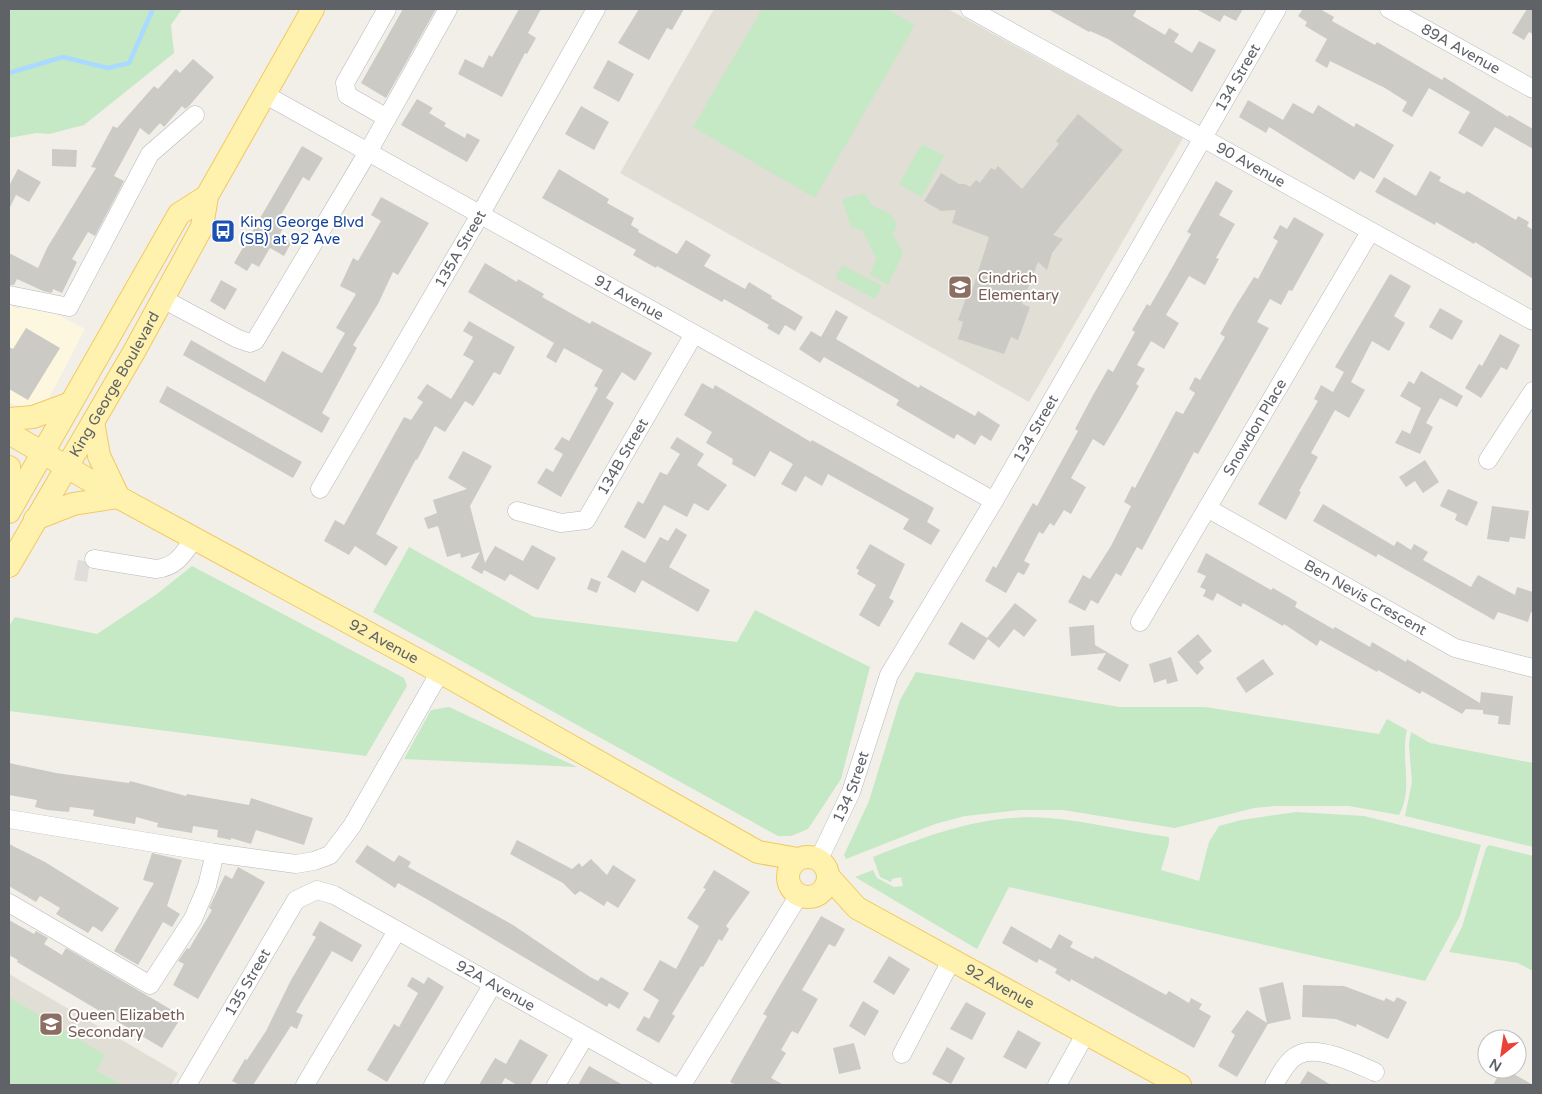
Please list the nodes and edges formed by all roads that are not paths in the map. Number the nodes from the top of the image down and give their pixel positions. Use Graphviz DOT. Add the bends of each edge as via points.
graph roads {
  1 [pos="312,9"];
  2 [pos="387,9"];
  3 [pos="448,9"];
  4 [pos="596,9"];
  5 [pos="970,9"];
  6 [pos="1277,9"];
  7 [pos="1389,9"];
  8 [pos="1533,89"];
  9 [pos="264,94"];
  10 [pos="195,115"];
  11 [pos="387,118"];
  12 [pos="1202,139"];
  13 [pos="368,152"];
  14 [pos="206,196"];
  15 [pos="480,215"];
  16 [pos="1370,232"];
  17 [pos="9,294"];
  18 [pos="163,299"];
  19 [pos="1533,321"];
  20 [pos="694,334"];
  21 [pos="1533,391"];
  22 [pos="71,402"];
  23 [pos="9,419"];
  24 [pos="93,422"];
  25 [pos="9,433"];
  26 [pos="43,452"];
  27 [pos="1488,460"];
  28 [pos="66,466"];
  29 [pos="9,467"];
  30 [pos="320,489"];
  31 [pos="118,497"];
  32 [pos="994,501"];
  33 [pos="11,508"];
  34 [pos="1207,508"];
  35 [pos="517,511"];
  36 [pos="35,519"];
  37 [pos="195,537"];
  38 [pos="94,559"];
  39 [pos="9,566"];
  40 [pos="1140,622"];
  41 [pos="1533,668"];
  42 [pos="440,672"];
  43 [pos="9,819"];
  44 [pos="215,853"];
  45 [pos="808,877"];
  46 [pos="317,890"];
  47 [pos="9,903"];
  48 [pos="397,931"];
  49 [pos="952,959"];
  50 [pos="493,984"];
  51 [pos="1086,1033"];
  52 [pos="585,1036"];
  53 [pos="902,1054"];
  54 [pos="1375,1072"];
  55 [pos="188,1085"];
  56 [pos="305,1085"];
  57 [pos="433,1085"];
  58 [pos="556,1085"];
  59 [pos="673,1085"];
  60 [pos="682,1085"];
  61 [pos="1057,1085"];
  62 [pos="1180,1085"];
  63 [pos="1274,1085"];
  1 -- 9 [label="main road, King George Boulevard"];
  2 -- 11 [label="street" via="345,83 347,95"];
  3 -- 11 [label="street"];
  4 -- 15 [label="street, 135A Street"];
  5 -- 12 [label="street, 90 Avenue"];
  6 -- 12 [label="street, 134 Street"];
  7 -- 8 [label="street, 89A Avenue"];
  9 -- 13 [label="street, 91 Avenue"];
  9 -- 14 [label="main road, King George Boulevard"];
  10 -- 17 [label="street" via="150,154 69,307"];
  11 -- 13 [label="street"];
  12 -- 16 [label="street, 90 Avenue"];
  12 -- 32 [label="street, 134 Street"];
  13 -- 15 [label="street, 91 Avenue"];
  13 -- 18 [label="street" via="255,341 250,343 238,339"];
  14 -- 18 [label="main road, King George Boulevard" via="202,226"];
  14 -- 22 [label="main road, King George Boulevard" via="179,214"];
  15 -- 20 [label="street, 91 Avenue"];
  15 -- 30 [label="street, 135A Street"];
  16 -- 19 [label="street, 90 Avenue"];
  16 -- 34 [label="street, Snowdon Place"];
  18 -- 24 [label="main road, King George Boulevard"];
  20 -- 32 [label="street, 91 Avenue"];
  20 -- 35 [label="street, 134B Street" via="586,520 561,523"];
  21 -- 27 [label="street"];
  22 -- 23 [label="main road" via="33,416"];
  22 -- 26 [label="main road, King George Boulevard"];
  24 -- 28 [label="main road, King George Boulevard"];
  24 -- 31 [label="main road" via="102,462"];
  25 -- 26 [label="main road, 92 Avenue"];
  26 -- 28 [label="main road, 92 Avenue"];
  26 -- 33 [label="main road, King George Boulevard"];
  28 -- 31 [label="main road, 92 Avenue"];
  28 -- 36 [label="main road, King George Boulevard"];
  29 -- 33 [label="main road"];
  31 -- 36 [label="main road" via="73,504"];
  31 -- 37 [label="main road, 92 Avenue"];
  32 -- 45 [label="street, 134 Street" via="889,675 851,792"];
  34 -- 40 [label="street, Snowdon Place"];
  34 -- 41 [label="street, Ben Nevis Crescent" via="1454,648"];
  36 -- 39 [label="main road, King George Boulevard"];
  37 -- 38 [label="street" via="176,563 164,568"];
  37 -- 42 [label="main road, 92 Avenue"];
  42 -- 44 [label="street" via="352,826 330,855 296,864"];
  42 -- 45 [label="main road, 92 Avenue" via="758,852 764,861"];
  43 -- 44 [label="street"];
  44 -- 47 [label="street" via="207,886 193,919 150,985"];
  45 -- 49 [label="main road, 92 Avenue" via="857,908"];
  45 -- 60 [label="street, 134 Street"];
  46 -- 48 [label="street, 92A Avenue" via="334,895"];
  46 -- 55 [label="street, 135 Street" via="296,900"];
  48 -- 50 [label="street, 92A Avenue"];
  48 -- 56 [label="street"];
  49 -- 51 [label="main road, 92 Avenue"];
  49 -- 53 [label="street"];
  50 -- 52 [label="street, 92A Avenue"];
  50 -- 57 [label="street"];
  51 -- 61 [label="street"];
  51 -- 62 [label="main road, 92 Avenue"];
  52 -- 58 [label="street"];
  52 -- 59 [label="street, 92A Avenue"];
  54 -- 63 [label="street" via="1350,1060 1320,1052 1298,1054"];
}
